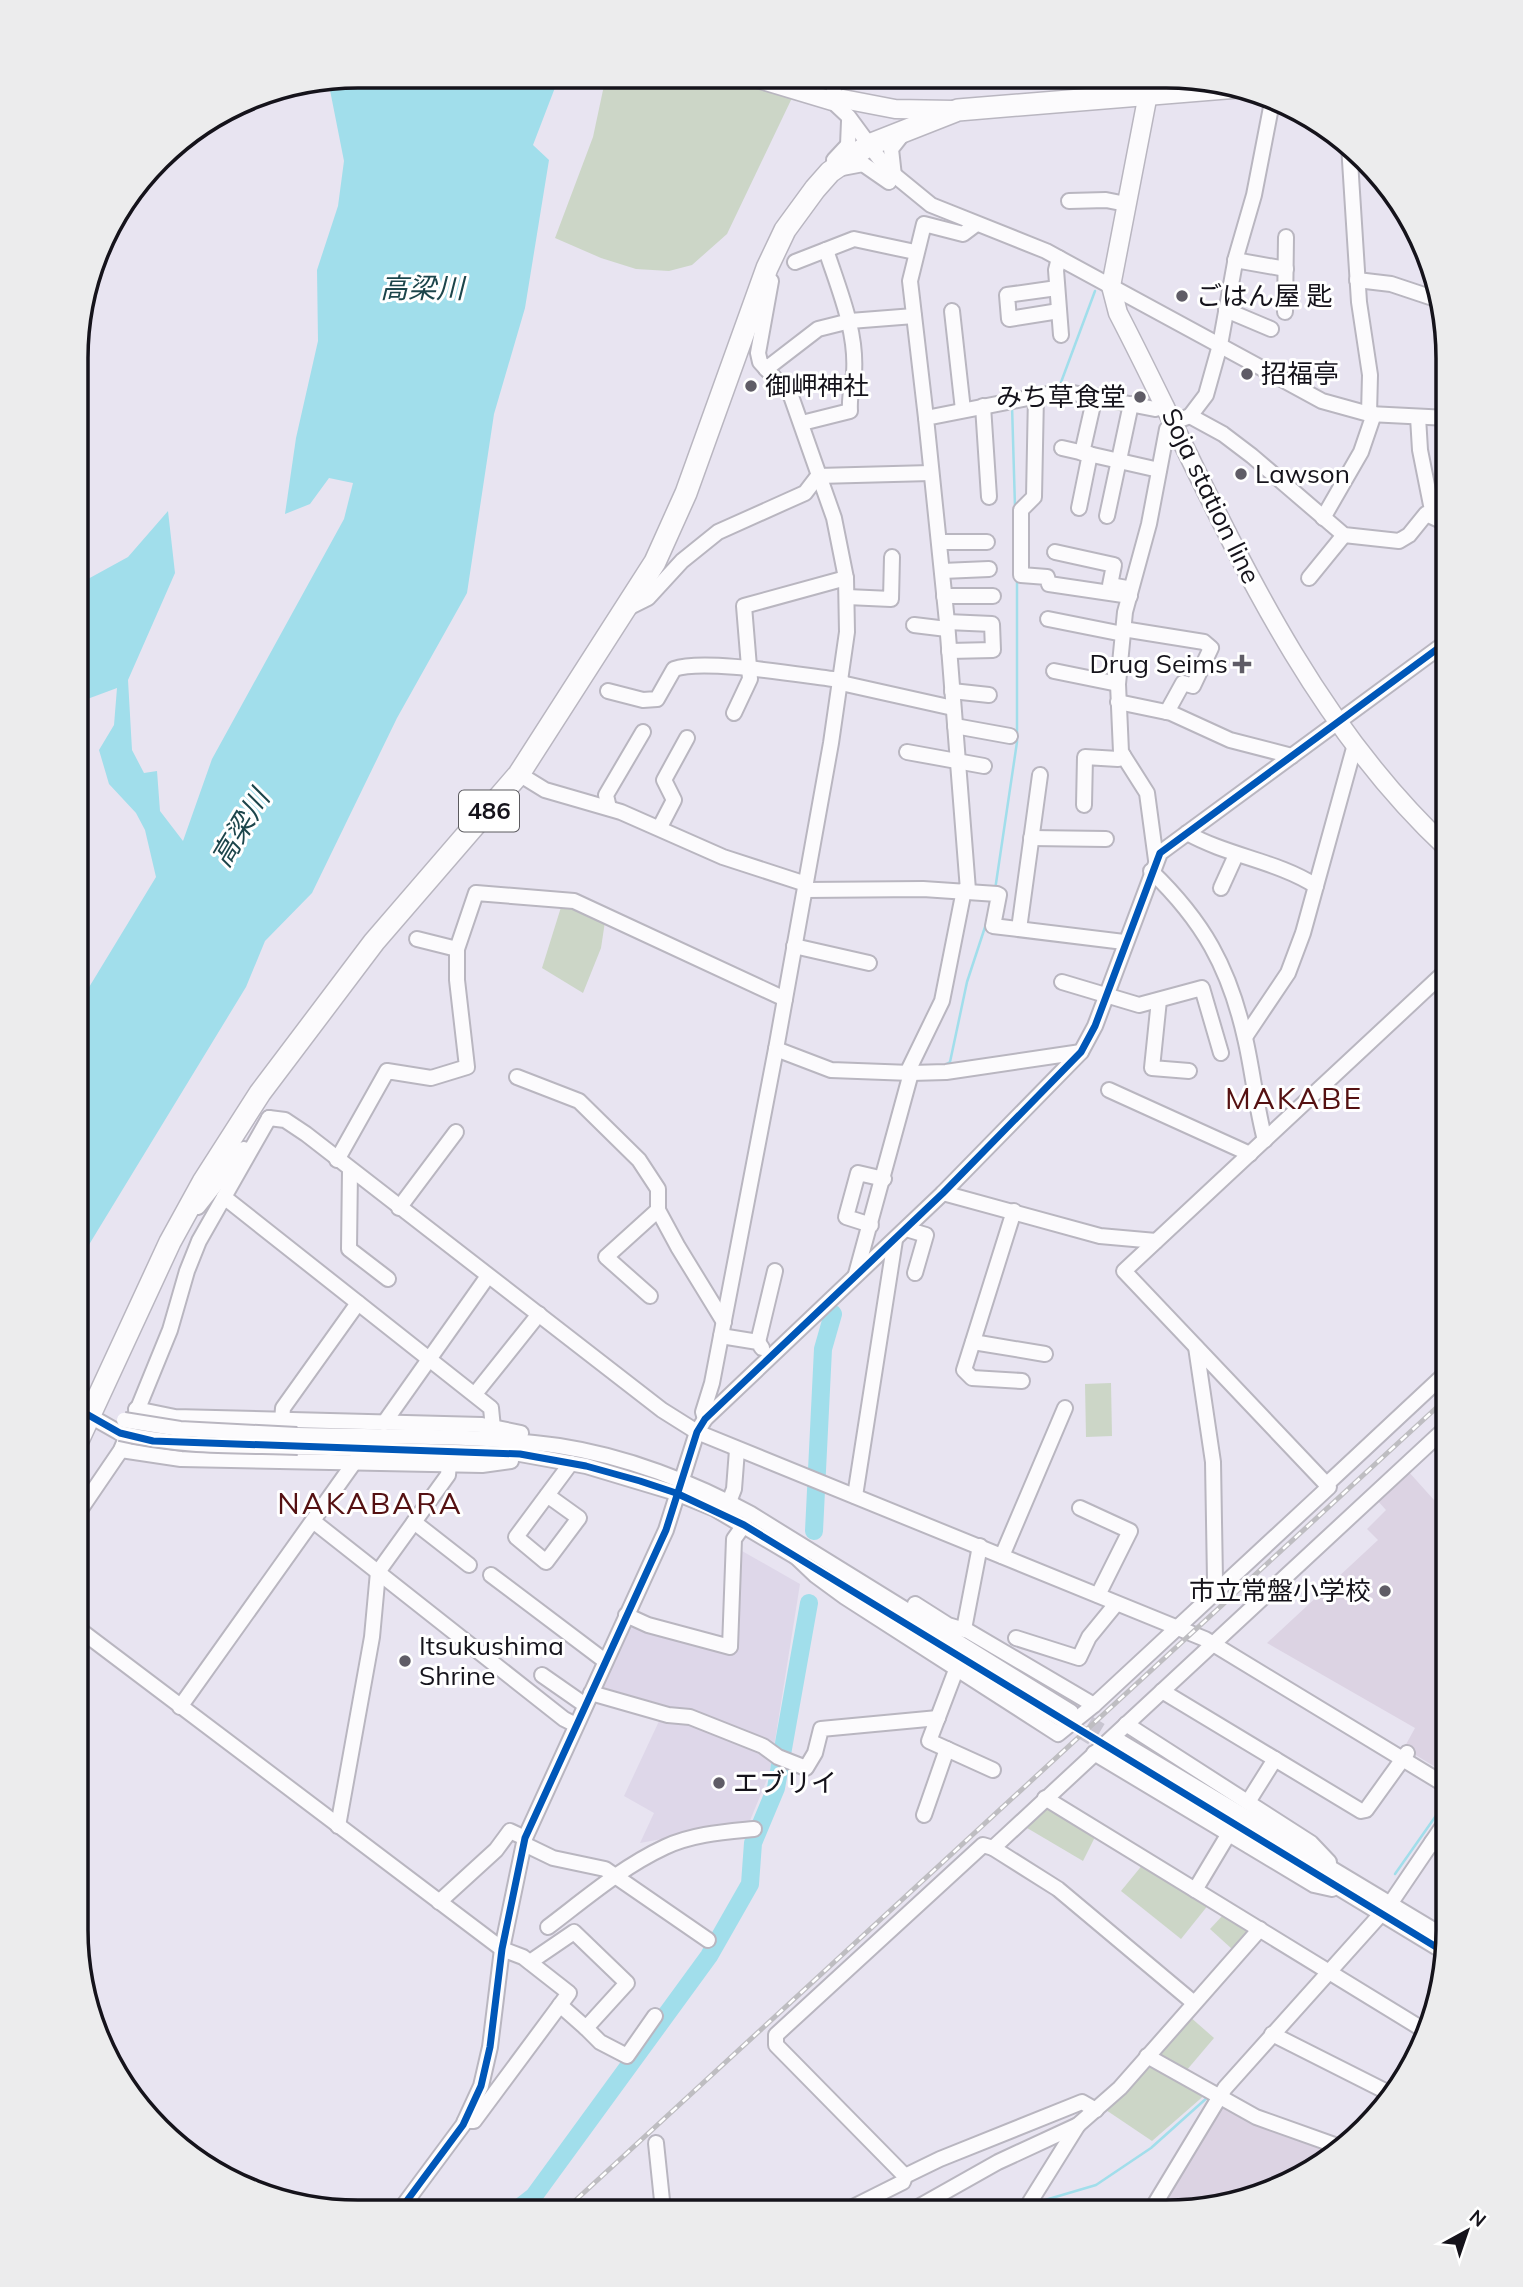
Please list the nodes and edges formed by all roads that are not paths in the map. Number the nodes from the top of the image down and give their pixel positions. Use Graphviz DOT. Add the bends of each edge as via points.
graph roads {
  1 [pos="789,88"];
  2 [pos="834,88"];
  3 [pos="1131,88"];
  4 [pos="1147,88"];
  5 [pos="832,101"];
  6 [pos="1271,109"];
  7 [pos="958,110"];
  8 [pos="848,116"];
  9 [pos="921,123"];
  10 [pos="869,145"];
  11 [pos="1350,159"];
  12 [pos="830,172"];
  13 [pos="895,177"];
  14 [pos="815,189"];
  15 [pos="917,196"];
  16 [pos="1069,201"];
  17 [pos="1126,204"];
  18 [pos="975,225"];
  19 [pos="1286,237"];
  20 [pos="826,250"];
  21 [pos="915,252"];
  22 [pos="1059,258"];
  23 [pos="1235,260"];
  24 [pos="794,262"];
  25 [pos="767,268"];
  26 [pos="1286,269"];
  27 [pos="1357,281"];
  28 [pos="1111,286"];
  29 [pos="1057,288"];
  30 [pos="1428,296"];
  31 [pos="1226,310"];
  32 [pos="952,311"];
  33 [pos="1059,311"];
  34 [pos="1285,312"];
  35 [pos="914,316"];
  36 [pos="849,321"];
  37 [pos="1271,329"];
  38 [pos="1061,335"];
  39 [pos="1220,345"];
  40 [pos="766,369"];
  41 [pos="1036,395"];
  42 [pos="1095,397"];
  43 [pos="1131,404"];
  44 [pos="983,406"];
  45 [pos="963,410"];
  46 [pos="1176,414"];
  47 [pos="1372,414"];
  48 [pos="1418,416"];
  49 [pos="1436,417"];
  50 [pos="926,418"];
  51 [pos="802,423"];
  52 [pos="1062,448"];
  53 [pos="1086,454"];
  54 [pos="1119,461"];
  55 [pos="1159,470"];
  56 [pos="932,473"];
  57 [pos="818,476"];
  58 [pos="989,497"];
  59 [pos="1079,508"];
  60 [pos="1433,515"];
  61 [pos="1107,516"];
  62 [pos="1436,517"];
  63 [pos="1323,518"];
  64 [pos="1344,536"];
  65 [pos="939,542"];
  66 [pos="987,542"];
  67 [pos="1055,552"];
  68 [pos="892,557"];
  69 [pos="989,569"];
  70 [pos="942,571"];
  71 [pos="846,578"];
  72 [pos="1309,578"];
  73 [pos="1131,592"];
  74 [pos="944,596"];
  75 [pos="993,596"];
  76 [pos="847,597"];
  77 [pos="626,609"];
  78 [pos="1048,619"];
  79 [pos="914,625"];
  80 [pos="947,625"];
  81 [pos="1123,632"];
  82 [pos="1436,650"];
  83 [pos="949,652"];
  84 [pos="750,670"];
  85 [pos="1054,671"];
  86 [pos="841,682"];
  87 [pos="1118,684"];
  88 [pos="608,691"];
  89 [pos="952,691"];
  90 [pos="989,695"];
  91 [pos="1118,702"];
  92 [pos="953,708"];
  93 [pos="1167,712"];
  94 [pos="734,713"];
  95 [pos="1336,724"];
  96 [pos="955,726"];
  97 [pos="643,732"];
  98 [pos="1010,737"];
  99 [pos="687,738"];
  100 [pos="1354,748"];
  101 [pos="907,752"];
  102 [pos="1123,754"];
  103 [pos="1292,756"];
  104 [pos="958,761"];
  105 [pos="984,766"];
  106 [pos="519,774"];
  107 [pos="1040,775"];
  108 [pos="1084,805"];
  109 [pos="608,808"];
  110 [pos="660,827"];
  111 [pos="1187,833"];
  112 [pos="1436,837"];
  113 [pos="1031,838"];
  114 [pos="1106,839"];
  115 [pos="1236,855"];
  116 [pos="1154,865"];
  117 [pos="1316,886"];
  118 [pos="805,887"];
  119 [pos="1221,888"];
  120 [pos="966,890"];
  121 [pos="1019,929"];
  122 [pos="417,939"];
  123 [pos="1124,942"];
  124 [pos="794,946"];
  125 [pos="457,949"];
  126 [pos="869,963"];
  127 [pos="1436,979"];
  128 [pos="1062,982"];
  129 [pos="1106,994"];
  130 [pos="785,999"];
  131 [pos="1159,1000"];
  132 [pos="1245,1037"];
  133 [pos="776,1049"];
  134 [pos="1081,1052"];
  135 [pos="1221,1053"];
  136 [pos="1189,1071"];
  137 [pos="909,1073"];
  138 [pos="517,1077"];
  139 [pos="1109,1090"];
  140 [pos="269,1118"];
  141 [pos="456,1132"];
  142 [pos="1265,1140"];
  143 [pos="1250,1154"];
  144 [pos="337,1160"];
  145 [pos="350,1171"];
  146 [pos="884,1179"];
  147 [pos="943,1193"];
  148 [pos="225,1197"];
  149 [pos="400,1208"];
  150 [pos="658,1210"];
  151 [pos="1014,1211"];
  152 [pos="871,1225"];
  153 [pos="901,1234"];
  154 [pos="1156,1241"];
  155 [pos="170,1242"];
  156 [pos="775,1271"];
  157 [pos="915,1273"];
  158 [pos="488,1276"];
  159 [pos="855,1276"];
  160 [pos="388,1279"];
  161 [pos="650,1296"];
  162 [pos="358,1303"];
  163 [pos="539,1314"];
  164 [pos="723,1329"];
  165 [pos="758,1342"];
  166 [pos="973,1342"];
  167 [pos="1196,1346"];
  168 [pos="1045,1354"];
  169 [pos="428,1358"];
  170 [pos="768,1359"];
  171 [pos="1022,1381"];
  172 [pos="1436,1382"];
  173 [pos="475,1394"];
  174 [pos="88,1405"];
  175 [pos="1065,1408"];
  176 [pos="136,1409"];
  177 [pos="88,1414"];
  178 [pos="282,1421"];
  179 [pos="384,1423"];
  180 [pos="701,1426"];
  181 [pos="493,1428"];
  182 [pos="1436,1437"];
  183 [pos="297,1441"];
  184 [pos="121,1450"];
  185 [pos="737,1450"];
  186 [pos="587,1453"];
  187 [pos="356,1460"];
  188 [pos="552,1460"];
  189 [pos="571,1463"];
  190 [pos="449,1464"];
  191 [pos="1327,1484"];
  192 [pos="679,1487"];
  193 [pos="547,1495"];
  194 [pos="855,1496"];
  195 [pos="88,1498"];
  196 [pos="729,1502"];
  197 [pos="1080,1508"];
  198 [pos="313,1521"];
  199 [pos="414,1522"];
  200 [pos="744,1525"];
  201 [pos="980,1546"];
  202 [pos="799,1550"];
  203 [pos="1002,1556"];
  204 [pos="469,1565"];
  205 [pos="378,1572"];
  206 [pos="491,1574"];
  207 [pos="1218,1590"];
  208 [pos="1098,1595"];
  209 [pos="1116,1604"];
  210 [pos="626,1615"];
  211 [pos="1177,1628"];
  212 [pos="964,1629"];
  213 [pos="88,1636"];
  214 [pos="1016,1638"];
  215 [pos="1213,1643"];
  216 [pos="606,1661"];
  217 [pos="956,1670"];
  218 [pos="542,1675"];
  219 [pos="1162,1691"];
  220 [pos="588,1699"];
  221 [pos="1094,1705"];
  222 [pos="180,1707"];
  223 [pos="1067,1716"];
  224 [pos="938,1718"];
  225 [pos="1126,1724"];
  226 [pos="576,1725"];
  227 [pos="947,1749"];
  228 [pos="1094,1753"];
  229 [pos="1402,1758"];
  230 [pos="1275,1759"];
  231 [pos="993,1770"];
  232 [pos="1436,1770"];
  233 [pos="1436,1779"];
  234 [pos="1045,1798"];
  235 [pos="1248,1802"];
  236 [pos="924,1815"];
  237 [pos="338,1826"];
  238 [pos="754,1829"];
  239 [pos="1228,1835"];
  240 [pos="1436,1836"];
  241 [pos="525,1841"];
  242 [pos="1432,1842"];
  243 [pos="1436,1844"];
  244 [pos="993,1848"];
  245 [pos="1341,1874"];
  246 [pos="616,1877"];
  247 [pos="1195,1890"];
  248 [pos="1347,1893"];
  249 [pos="439,1902"];
  250 [pos="1386,1908"];
  251 [pos="548,1927"];
  252 [pos="1258,1932"];
  253 [pos="1436,1933"];
  254 [pos="708,1940"];
  255 [pos="1435,1945"];
  256 [pos="502,1949"];
  257 [pos="530,1962"];
  258 [pos="1325,1969"];
  259 [pos="1191,2000"];
  260 [pos="560,2005"];
  261 [pos="655,2016"];
  262 [pos="1418,2026"];
  263 [pos="586,2028"];
  264 [pos="1272,2034"];
  265 [pos="1147,2056"];
  266 [pos="1383,2090"];
  267 [pos="1215,2093"];
  268 [pos="1090,2107"];
  269 [pos="465,2121"];
  270 [pos="1078,2125"];
  271 [pos="656,2143"];
  272 [pos="1331,2144"];
  273 [pos="905,2176"];
  274 [pos="407,2200"];
  275 [pos="662,2200"];
  276 [pos="867,2200"];
  277 [pos="931,2200"];
  278 [pos="1033,2200"];
  279 [pos="1157,2200"];
  1 -- 5 [label="main road"];
  2 -- 5 [label="street"];
  3 -- 7 [label="highway, 486"];
  4 -- 17 [label="main road, Soja station line"];
  5 -- 7 [label="main road" via="843,99 888,109"];
  5 -- 8 [label="street"];
  6 -- 23 [label="street" via="1254,195"];
  7 -- 9 [label="highway, 486"];
  8 -- 10 [label="street"];
  8 -- 14 [label="street" via="848,145 819,175"];
  9 -- 10 [label="highway, 486"];
  9 -- 13 [label="street" via="893,144 890,156"];
  10 -- 12 [label="highway, 486"];
  10 -- 13 [label="street"];
  11 -- 27 [label="street"];
  12 -- 14 [label="highway, 486"];
  12 -- 15 [label="street" via="863,164 898,191"];
  13 -- 15 [label="street"];
  14 -- 25 [label="highway, 486" via="785,230"];
  15 -- 18 [label="street"];
  16 -- 17 [label="street"];
  17 -- 28 [label="main road, Soja station line"];
  18 -- 21 [label="street" via="963,234 924,223"];
  18 -- 22 [label="street"];
  19 -- 26 [label="street"];
  20 -- 21 [label="street" via="854,239"];
  20 -- 24 [label="street"];
  20 -- 36 [label="street"];
  21 -- 35 [label="street" via="910,282"];
  22 -- 28 [label="street"];
  22 -- 29 [label="street"];
  23 -- 26 [label="street"];
  23 -- 31 [label="street"];
  25 -- 40 [label="street" via="772,275 758,353"];
  25 -- 77 [label="highway, 486" via="676,518"];
  26 -- 34 [label="street"];
  27 -- 30 [label="street" via="1391,284"];
  27 -- 47 [label="street"];
  28 -- 39 [label="street"];
  28 -- 46 [label="main road, Soja station line" via="1118,313"];
  29 -- 33 [label="street"];
  29 -- 33 [label="street" via="1007,295 1009,319"];
  31 -- 37 [label="street"];
  31 -- 39 [label="street"];
  32 -- 45 [label="street"];
  33 -- 38 [label="street"];
  35 -- 36 [label="street"];
  35 -- 50 [label="street"];
  36 -- 40 [label="street" via="818,329"];
  36 -- 51 [label="street" via="850,411"];
  39 -- 46 [label="street" via="1206,394"];
  39 -- 47 [label="street" via="1322,401"];
  40 -- 51 [label="street" via="791,396"];
  41 -- 42 [label="street" via="1063,391"];
  41 -- 44 [label="street"];
  41 -- 73 [label="street" via="1034,497 1021,510 1021,575 1047,577 1049,584"];
  42 -- 43 [label="street"];
  42 -- 53 [label="street"];
  43 -- 46 [label="street"];
  43 -- 54 [label="street"];
  44 -- 45 [label="street"];
  44 -- 58 [label="street"];
  45 -- 50 [label="street"];
  46 -- 55 [label="street" via="1167,429"];
  46 -- 63 [label="street" via="1223,434"];
  46 -- 95 [label="main road, Soja station line" via="1290,652"];
  47 -- 48 [label="street"];
  47 -- 63 [label="street" via="1361,452"];
  48 -- 49 [label="street"];
  48 -- 60 [label="street"];
  50 -- 56 [label="street"];
  51 -- 57 [label="street"];
  52 -- 53 [label="street"];
  53 -- 54 [label="street"];
  53 -- 59 [label="street"];
  54 -- 55 [label="street"];
  54 -- 61 [label="street"];
  55 -- 73 [label="street"];
  56 -- 57 [label="street"];
  56 -- 65 [label="street"];
  57 -- 71 [label="street" via="834,518"];
  57 -- 77 [label="street" via="805,493 718,532 682,561 648,598"];
  60 -- 62 [label="street"];
  60 -- 64 [label="street" via="1426,514 1399,541"];
  63 -- 64 [label="street"];
  64 -- 72 [label="street"];
  65 -- 66 [label="street"];
  65 -- 70 [label="street"];
  67 -- 73 [label="street" via="1114,565 1110,585"];
  68 -- 76 [label="street" via="891,599"];
  69 -- 70 [label="street"];
  70 -- 74 [label="street"];
  71 -- 76 [label="street"];
  71 -- 84 [label="street" via="744,606"];
  73 -- 81 [label="street"];
  74 -- 75 [label="street"];
  74 -- 80 [label="street"];
  76 -- 86 [label="street"];
  77 -- 106 [label="highway, 486"];
  78 -- 81 [label="street"];
  79 -- 80 [label="street"];
  80 -- 83 [label="street"];
  80 -- 83 [label="street" via="992,624 993,650"];
  81 -- 87 [label="street"];
  81 -- 93 [label="street" via="1205,642 1211,648 1193,686 1183,683"];
  82 -- 95 [label="street"];
  83 -- 89 [label="street"];
  84 -- 86 [label="street"];
  84 -- 88 [label="street" via="677,668 657,699"];
  84 -- 94 [label="street"];
  85 -- 87 [label="street"];
  86 -- 92 [label="street"];
  86 -- 118 [label="street"];
  87 -- 91 [label="street"];
  89 -- 90 [label="street"];
  89 -- 92 [label="street"];
  91 -- 93 [label="street"];
  91 -- 102 [label="street"];
  92 -- 96 [label="street"];
  93 -- 103 [label="street" via="1230,740"];
  95 -- 100 [label="main road, Soja station line"];
  95 -- 103 [label="street"];
  96 -- 98 [label="street"];
  96 -- 104 [label="street"];
  97 -- 109 [label="street" via="607,795"];
  99 -- 110 [label="street" via="664,780 674,800"];
  100 -- 112 [label="main road, Soja station line"];
  100 -- 117 [label="street"];
  101 -- 104 [label="street"];
  102 -- 108 [label="street" via="1118,759 1085,757"];
  102 -- 116 [label="street" via="1147,793"];
  103 -- 111 [label="street"];
  104 -- 105 [label="street"];
  104 -- 120 [label="street"];
  106 -- 109 [label="street" via="545,790"];
  106 -- 155 [label="highway, 486" via="326,1002 260,1093"];
  107 -- 113 [label="street"];
  109 -- 110 [label="street"];
  110 -- 118 [label="street" via="723,857"];
  111 -- 115 [label="street"];
  111 -- 116 [label="street"];
  113 -- 114 [label="street"];
  113 -- 121 [label="street"];
  115 -- 117 [label="street"];
  115 -- 119 [label="street"];
  116 -- 123 [label="street"];
  116 -- 132 [label="street" via="1206,935 1224,969"];
  117 -- 132 [label="street" via="1288,973"];
  118 -- 120 [label="street"];
  118 -- 124 [label="street"];
  120 -- 121 [label="street" via="999,895 993,926"];
  120 -- 137 [label="street" via="942,1001"];
  121 -- 123 [label="street"];
  122 -- 125 [label="street"];
  123 -- 129 [label="street"];
  124 -- 126 [label="street"];
  124 -- 130 [label="street"];
  125 -- 130 [label="street" via="476,893 574,901"];
  125 -- 144 [label="street" via="467,1067 431,1078 387,1071"];
  127 -- 142 [label="street"];
  128 -- 129 [label="street"];
  129 -- 131 [label="street" via="1139,1005"];
  129 -- 134 [label="street"];
  130 -- 133 [label="street"];
  131 -- 135 [label="street" via="1202,988"];
  131 -- 136 [label="street" via="1152,1068"];
  132 -- 142 [label="street"];
  133 -- 137 [label="street" via="831,1070"];
  133 -- 164 [label="street"];
  134 -- 137 [label="street"];
  134 -- 147 [label="street"];
  137 -- 146 [label="street"];
  138 -- 150 [label="street" via="571,1096 591,1112 645,1169 658,1189"];
  139 -- 143 [label="street"];
  140 -- 144 [label="street" via="285,1120"];
  140 -- 148 [label="street"];
  140 -- 155 [label="street"];
  141 -- 149 [label="street"];
  142 -- 143 [label="street"];
  143 -- 154 [label="street"];
  144 -- 145 [label="street"];
  145 -- 149 [label="street"];
  145 -- 160 [label="street" via="349,1250"];
  146 -- 152 [label="street"];
  146 -- 152 [label="street" via="858,1173 846,1217"];
  147 -- 151 [label="street"];
  147 -- 153 [label="street"];
  148 -- 162 [label="street"];
  148 -- 176 [label="street" via="199,1241 170,1330"];
  149 -- 158 [label="street"];
  150 -- 161 [label="street" via="606,1257"];
  150 -- 164 [label="street"];
  151 -- 154 [label="street" via="1100,1236"];
  151 -- 166 [label="street"];
  152 -- 159 [label="street"];
  153 -- 157 [label="street" via="926,1235"];
  153 -- 159 [label="street"];
  153 -- 194 [label="street" via="890,1262"];
  154 -- 167 [label="street" via="1124,1271"];
  155 -- 174 [label="highway, 486"];
  156 -- 165 [label="street"];
  158 -- 163 [label="street"];
  158 -- 169 [label="street"];
  159 -- 170 [label="street"];
  162 -- 169 [label="street"];
  162 -- 178 [label="street" via="283,1408"];
  163 -- 173 [label="street"];
  163 -- 180 [label="street" via="662,1410"];
  164 -- 165 [label="street"];
  164 -- 180 [label="street"];
  165 -- 170 [label="street"];
  166 -- 168 [label="street"];
  166 -- 171 [label="street" via="964,1370 968,1377"];
  167 -- 191 [label="street"];
  167 -- 207 [label="street" via="1213,1462"];
  169 -- 173 [label="street"];
  169 -- 179 [label="street"];
  170 -- 180 [label="street"];
  172 -- 191 [label="street"];
  173 -- 181 [label="street" via="491,1408"];
  175 -- 203 [label="street"];
  176 -- 178 [label="street" via="175,1417"];
  176 -- 184 [label="street"];
  177 -- 183 [label="street, bridge" via="122,1427"];
  178 -- 179 [label="street"];
  179 -- 181 [label="street"];
  180 -- 185 [label="street"];
  180 -- 192 [label="street"];
  181 -- 186 [label="street" via="565,1441"];
  182 -- 215 [label="street"];
  183 -- 186 [label="street" via="511,1441"];
  183 -- 188 [label="street" via="520,1454"];
  184 -- 187 [label="street" via="181,1459"];
  184 -- 195 [label="street"];
  185 -- 194 [label="street"];
  185 -- 196 [label="street"];
  186 -- 192 [label="street"];
  187 -- 190 [label="street"];
  187 -- 198 [label="street"];
  188 -- 189 [label="street"];
  188 -- 190 [label="street"];
  189 -- 192 [label="street"];
  189 -- 193 [label="street"];
  190 -- 199 [label="street" via="448,1475"];
  191 -- 207 [label="street" via="1329,1487"];
  192 -- 196 [label="street"];
  192 -- 200 [label="street"];
  192 -- 210 [label="street" via="666,1530"];
  193 -- 193 [label="street" via="579,1518 546,1562 516,1537"];
  194 -- 201 [label="street"];
  196 -- 202 [label="street"];
  197 -- 208 [label="street" via="1130,1531"];
  198 -- 205 [label="street"];
  198 -- 222 [label="street"];
  199 -- 204 [label="street"];
  199 -- 205 [label="street"];
  200 -- 202 [label="street"];
  200 -- 210 [label="street" via="734,1539 730,1647"];
  201 -- 203 [label="street"];
  201 -- 212 [label="street"];
  202 -- 212 [label="street" via="846,1562 948,1625"];
  202 -- 217 [label="street" via="845,1597"];
  202 -- 223 [label="street"];
  203 -- 208 [label="street"];
  205 -- 226 [label="street"];
  205 -- 237 [label="street" via="372,1637"];
  206 -- 216 [label="street"];
  207 -- 211 [label="street"];
  208 -- 209 [label="street"];
  209 -- 211 [label="street"];
  209 -- 214 [label="street" via="1089,1637 1079,1658"];
  210 -- 216 [label="street"];
  211 -- 215 [label="street"];
  211 -- 221 [label="street"];
  212 -- 221 [label="street"];
  213 -- 222 [label="street"];
  215 -- 219 [label="street"];
  215 -- 229 [label="street"];
  216 -- 220 [label="street"];
  217 -- 221 [label="street" via="1058,1734"];
  217 -- 224 [label="street"];
  218 -- 220 [label="street"];
  219 -- 225 [label="street"];
  219 -- 230 [label="street"];
  220 -- 224 [label="street" via="690,1717 806,1768 821,1729"];
  220 -- 226 [label="street"];
  222 -- 237 [label="street"];
  224 -- 227 [label="street" via="929,1741"];
  225 -- 228 [label="street"];
  225 -- 235 [label="street"];
  226 -- 241 [label="street"];
  227 -- 231 [label="street"];
  227 -- 236 [label="street"];
  228 -- 234 [label="street"];
  228 -- 239 [label="street"];
  229 -- 230 [label="street" via="1361,1811"];
  229 -- 232 [label="street" via="1406,1752"];
  229 -- 233 [label="street"];
  230 -- 235 [label="street"];
  234 -- 244 [label="street"];
  234 -- 247 [label="street"];
  235 -- 245 [label="street" via="1311,1843"];
  237 -- 249 [label="street"];
  238 -- 246 [label="street" via="710,1833 665,1847"];
  239 -- 247 [label="street"];
  239 -- 248 [label="street" via="1314,1885"];
  240 -- 242 [label="street"];
  241 -- 246 [label="street" via="553,1858 605,1869"];
  241 -- 249 [label="street" via="510,1831 496,1850"];
  241 -- 256 [label="street"];
  242 -- 243 [label="street"];
  242 -- 250 [label="street"];
  244 -- 259 [label="street" via="1058,1889"];
  244 -- 273 [label="street" via="983,1845 776,2035 776,2045"];
  245 -- 248 [label="street" via="1116,1747"];
  245 -- 250 [label="street"];
  246 -- 251 [label="street"];
  246 -- 254 [label="street"];
  247 -- 252 [label="street"];
  248 -- 250 [label="street"];
  249 -- 256 [label="street"];
  250 -- 253 [label="street"];
  250 -- 255 [label="street"];
  250 -- 258 [label="street" via="1353,1946"];
  252 -- 258 [label="street"];
  252 -- 259 [label="street"];
  256 -- 257 [label="street"];
  256 -- 269 [label="street" via="491,2047"];
  257 -- 260 [label="street" via="569,1993"];
  257 -- 263 [label="street" via="574,1932 627,1983"];
  258 -- 262 [label="street"];
  258 -- 264 [label="street"];
  259 -- 265 [label="street"];
  260 -- 263 [label="street"];
  260 -- 269 [label="street" via="474,2122"];
  261 -- 263 [label="street" via="627,2056 600,2042"];
  264 -- 266 [label="street"];
  264 -- 267 [label="street"];
  265 -- 267 [label="street"];
  265 -- 268 [label="street" via="1120,2088"];
  267 -- 272 [label="street" via="1256,2117"];
  267 -- 279 [label="street"];
  268 -- 270 [label="street"];
  268 -- 273 [label="street" via="1082,2102"];
  269 -- 274 [label="street"];
  270 -- 277 [label="street"];
  270 -- 278 [label="street"];
  271 -- 275 [label="street"];
  273 -- 276 [label="street" via="903,2182"];
}
